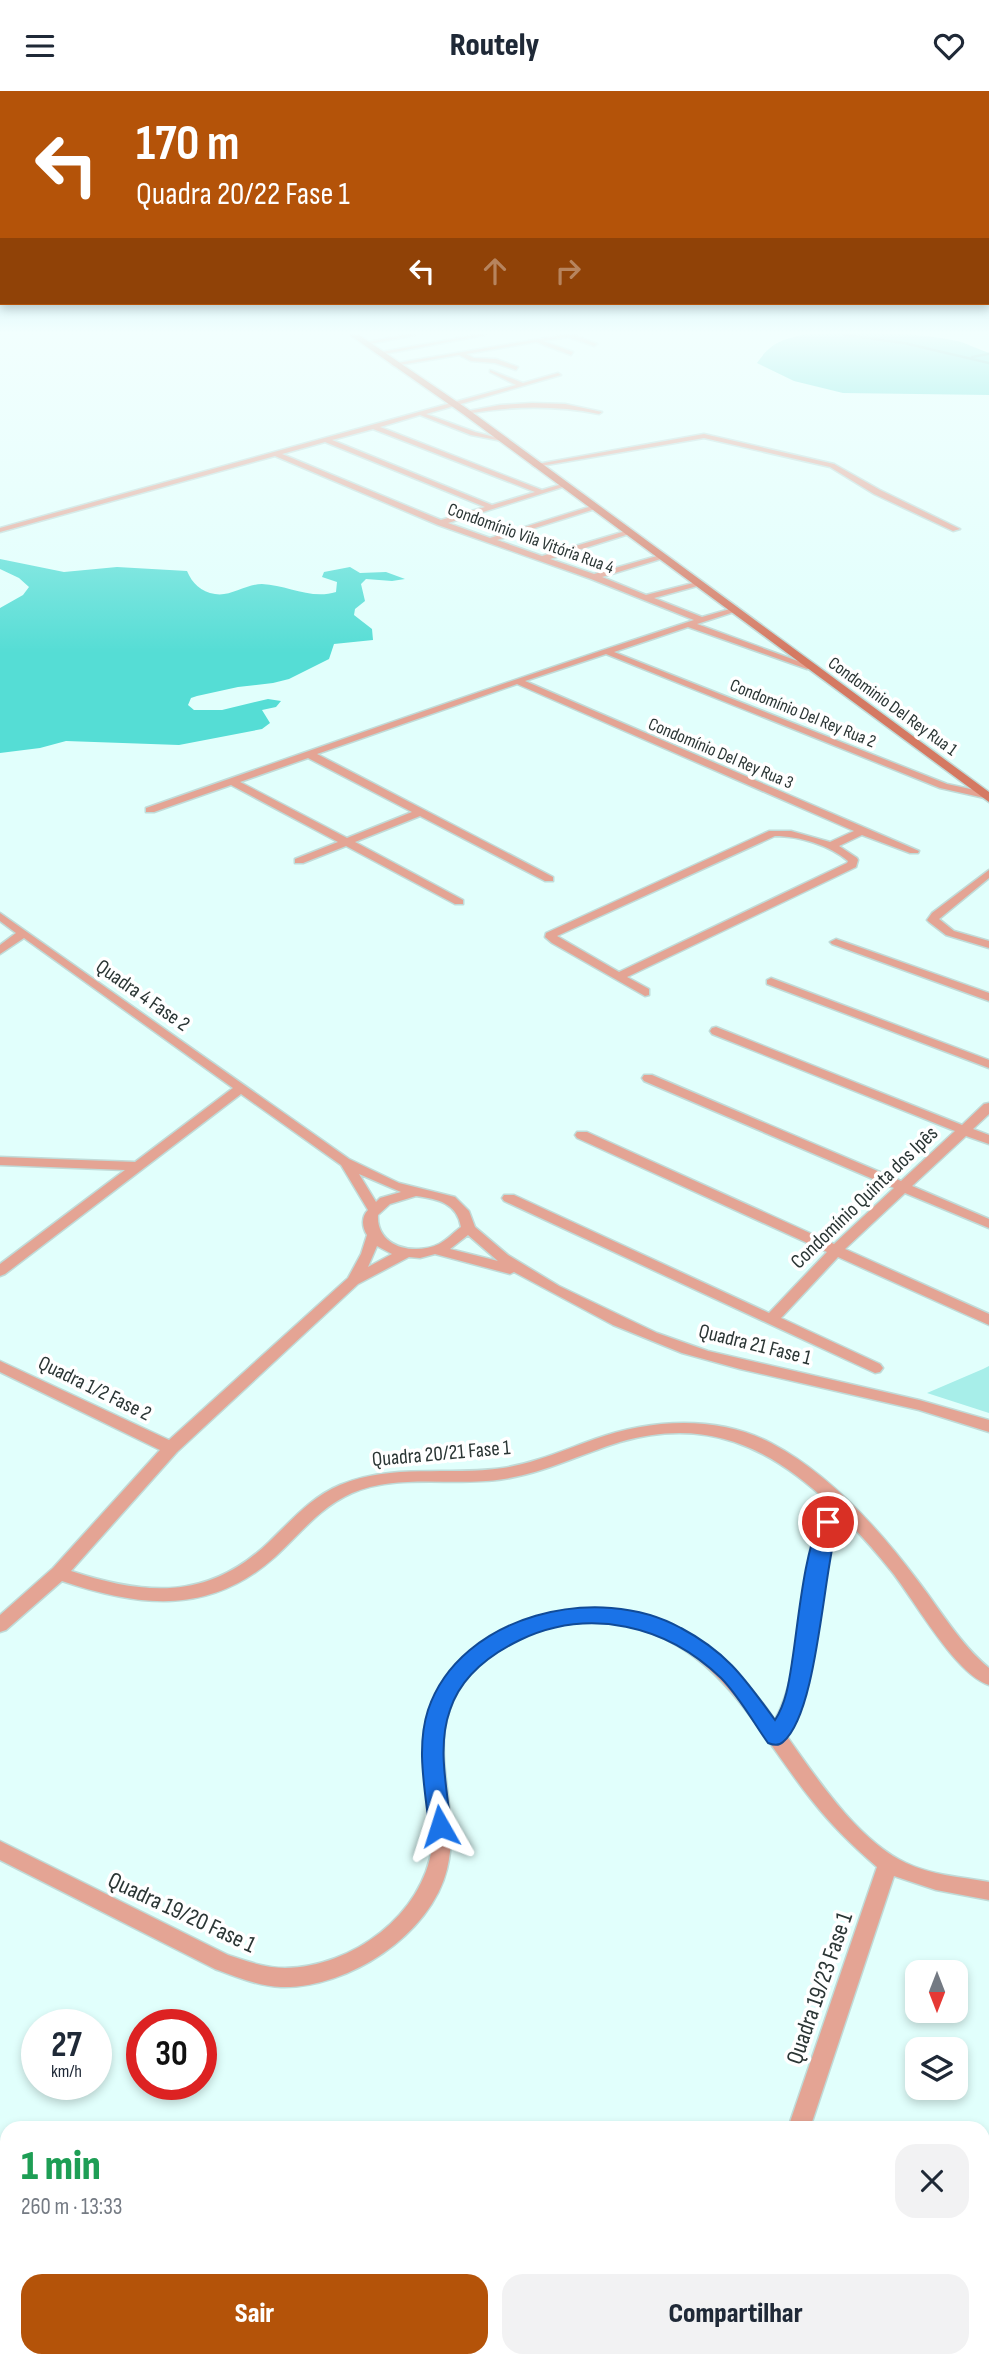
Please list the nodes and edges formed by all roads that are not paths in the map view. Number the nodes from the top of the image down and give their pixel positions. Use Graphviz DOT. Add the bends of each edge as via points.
graph roads {
  1 [pos="316,441"];
  2 [pos="329,441"];
  3 [pos="411,441"];
  4 [pos="502,441"];
  5 [pos="674,441"];
  6 [pos="727,441"];
  7 [pos="275,453"];
  8 [pos="535,465"];
  9 [pos="562,486"];
  10 [pos="542,492"];
  11 [pos="491,507"];
  12 [pos="592,507"];
  13 [pos="441,523"];
  14 [pos="956,529"];
  15 [pos="0,530"];
  16 [pos="626,532"];
  17 [pos="490,540"];
  18 [pos="661,556"];
  19 [pos="541,559"];
  20 [pos="594,577"];
  21 [pos="698,583"];
  22 [pos="648,597"];
  23 [pos="734,610"];
  24 [pos="700,619"];
  25 [pos="688,624"];
  26 [pos="609,653"];
  27 [pos="810,667"];
  28 [pos="517,681"];
  29 [pos="309,754"];
  30 [pos="232,781"];
  31 [pos="988,797"];
  32 [pos="150,810"];
  33 [pos="421,813"];
  34 [pos="862,831"];
  35 [pos="345,841"];
  36 [pos="830,847"];
  37 [pos="914,851"];
  38 [pos="299,861"];
  39 [pos="989,873"];
  40 [pos="549,879"];
  41 [pos="459,902"];
  42 [pos="0,916"];
  43 [pos="23,933"];
  44 [pos="836,942"];
  45 [pos="989,945"];
  46 [pos="0,951"];
  47 [pos="618,977"];
  48 [pos="771,982"];
  49 [pos="645,992"];
  50 [pos="989,997"];
  51 [pos="716,1031"];
  52 [pos="989,1065"];
  53 [pos="648,1078"];
  54 [pos="241,1088"];
  55 [pos="989,1107"];
  56 [pos="964,1130"];
  57 [pos="582,1135"];
  58 [pos="989,1140"];
  59 [pos="0,1161"];
  60 [pos="344,1162"];
  61 [pos="138,1166"];
  62 [pos="902,1187"];
  63 [pos="416,1192"];
  64 [pos="509,1198"];
  65 [pos="374,1209"];
  66 [pos="989,1224"];
  67 [pos="468,1228"];
  68 [pos="373,1237"];
  69 [pos="836,1250"];
  70 [pos="439,1251"];
  71 [pos="405,1253"];
  72 [pos="0,1271"];
  73 [pos="521,1272"];
  74 [pos="353,1281"];
  75 [pos="771,1320"];
  76 [pos="989,1320"];
  77 [pos="0,1366"];
  78 [pos="876,1367"];
  79 [pos="989,1426"];
  80 [pos="172,1448"];
  81 [pos="839,1505"];
  82 [pos="59,1573"];
  83 [pos="0,1625"];
  84 [pos="989,1678"];
  85 [pos="775,1737"];
  86 [pos="0,1850"];
  87 [pos="888,1864"];
  88 [pos="989,1891"];
  89 [pos="801,2121"];
  1 -- 7 [label="street"];
  2 -- 11 [label="street"];
  3 -- 10 [label="street"];
  4 -- 8 [label="street, Condominio Del Rey Rua 1"];
  5 -- 8 [label="street"];
  6 -- 14 [label="street" via="832,465"];
  7 -- 13 [label="street, Condomínio Vila Vitória Rua 4"];
  7 -- 15 [label="street"];
  8 -- 9 [label="street, Condominio Del Rey Rua 1"];
  9 -- 10 [label="street"];
  9 -- 12 [label="street, Condominio Del Rey Rua 1"];
  10 -- 11 [label="street"];
  11 -- 13 [label="street"];
  12 -- 16 [label="street, Condominio Del Rey Rua 1"];
  12 -- 17 [label="street"];
  13 -- 17 [label="street, Condomínio Vila Vitória Rua 4"];
  16 -- 18 [label="street, Condominio Del Rey Rua 1"];
  16 -- 19 [label="street"];
  17 -- 19 [label="street, Condomínio Vila Vitória Rua 4"];
  18 -- 20 [label="street"];
  18 -- 21 [label="street, Condominio Del Rey Rua 1"];
  19 -- 20 [label="street, Condomínio Vila Vitória Rua 4"];
  20 -- 22 [label="street, Condomínio Vila Vitória Rua 4"];
  21 -- 22 [label="street"];
  21 -- 23 [label="street, Condominio Del Rey Rua 1"];
  22 -- 24 [label="street, Condomínio Vila Vitória Rua 4"];
  23 -- 24 [label="street"];
  23 -- 27 [label="street, Condominio Del Rey Rua 1"];
  24 -- 25 [label="street"];
  25 -- 26 [label="street"];
  25 -- 27 [label="street, Condominio Del Rey Rua 1"];
  26 -- 28 [label="street"];
  26 -- 31 [label="street, Condomínio Del Rey Rua 2" via="944,786"];
  27 -- 31 [label="street, Condominio Del Rey Rua 1"];
  28 -- 29 [label="street"];
  28 -- 34 [label="street, Condomínio Del Rey Rua 3"];
  29 -- 30 [label="street"];
  29 -- 33 [label="street"];
  30 -- 32 [label="street"];
  30 -- 35 [label="street"];
  33 -- 35 [label="street"];
  33 -- 40 [label="street"];
  34 -- 36 [label="street"];
  34 -- 37 [label="street, Condomínio Del Rey Rua 3"];
  35 -- 38 [label="street"];
  35 -- 41 [label="street"];
  36 -- 47 [label="street" via="853,863"];
  36 -- 47 [label="street" via="785,833 760,837 552,933 556,941"];
  39 -- 45 [label="street" via="933,920 950,933"];
  42 -- 43 [label="street, Quadra 4 Fase 2"];
  43 -- 46 [label="street"];
  43 -- 54 [label="street, Quadra 4 Fase 2"];
  44 -- 50 [label="street"];
  47 -- 49 [label="street"];
  48 -- 52 [label="street"];
  51 -- 56 [label="street"];
  53 -- 62 [label="street"];
  54 -- 60 [label="street, Quadra 4 Fase 2"];
  54 -- 61 [label="street"];
  55 -- 56 [label="street, Condomínio Quinta dos Ipês"];
  56 -- 58 [label="street"];
  56 -- 62 [label="street, Condomínio Quinta dos Ipês"];
  57 -- 69 [label="street"];
  59 -- 61 [label="street"];
  60 -- 63 [label="street"];
  60 -- 65 [label="street"];
  61 -- 72 [label="street"];
  62 -- 66 [label="street"];
  62 -- 69 [label="street, Condomínio Quinta dos Ipês"];
  63 -- 65 [label="street" via="385,1200"];
  63 -- 67 [label="street" via="439,1194 457,1202 467,1214"];
  64 -- 75 [label="street"];
  65 -- 68 [label="street" via="369,1221"];
  67 -- 70 [label="street" via="456,1243"];
  67 -- 73 [label="street, Quadra 21 Fase 1" via="486,1248"];
  68 -- 71 [label="street"];
  68 -- 74 [label="street"];
  69 -- 75 [label="street, Condomínio Quinta dos Ipês"];
  69 -- 76 [label="street"];
  70 -- 71 [label="street"];
  70 -- 73 [label="street, Quadra 21 Fase 1"];
  71 -- 74 [label="street"];
  73 -- 79 [label="street, Quadra 21 Fase 1" via="678,1347"];
  74 -- 80 [label="street"];
  75 -- 78 [label="street"];
  77 -- 80 [label="street, Quadra 1/2 Fase 2"];
  80 -- 82 [label="street"];
  81 -- 82 [label="street, Quadra 20/21 Fase 1" via="797,1467 763,1446 703,1431 653,1431 617,1437 505,1474 367,1481 310,1509 257,1563 205,1589 168,1597 138,1596"];
  81 -- 84 [label="street, Quadra 20/21 Fase 1" via="873,1536 951,1639"];
  81 -- 85 [label="street" via="828,1522 821,1548 799,1687 789,1716"];
  82 -- 83 [label="street"];
  85 -- 86 [label="street, Quadra 19/20 Fase 1" via="730,1674 673,1632 646,1622 610,1615 573,1616 537,1623 486,1647 456,1676 439,1710 433,1751 442,1845 432,1886 412,1916 379,1947 336,1969 291,1978 252,1973 222,1962"];
  85 -- 87 [label="street, Quadra 19/20 Fase 1" via="860,1842"];
  87 -- 88 [label="street, Quadra 19/20 Fase 1" via="935,1881"];
  87 -- 89 [label="street, Quadra 19/23 Fase 1"];
}
